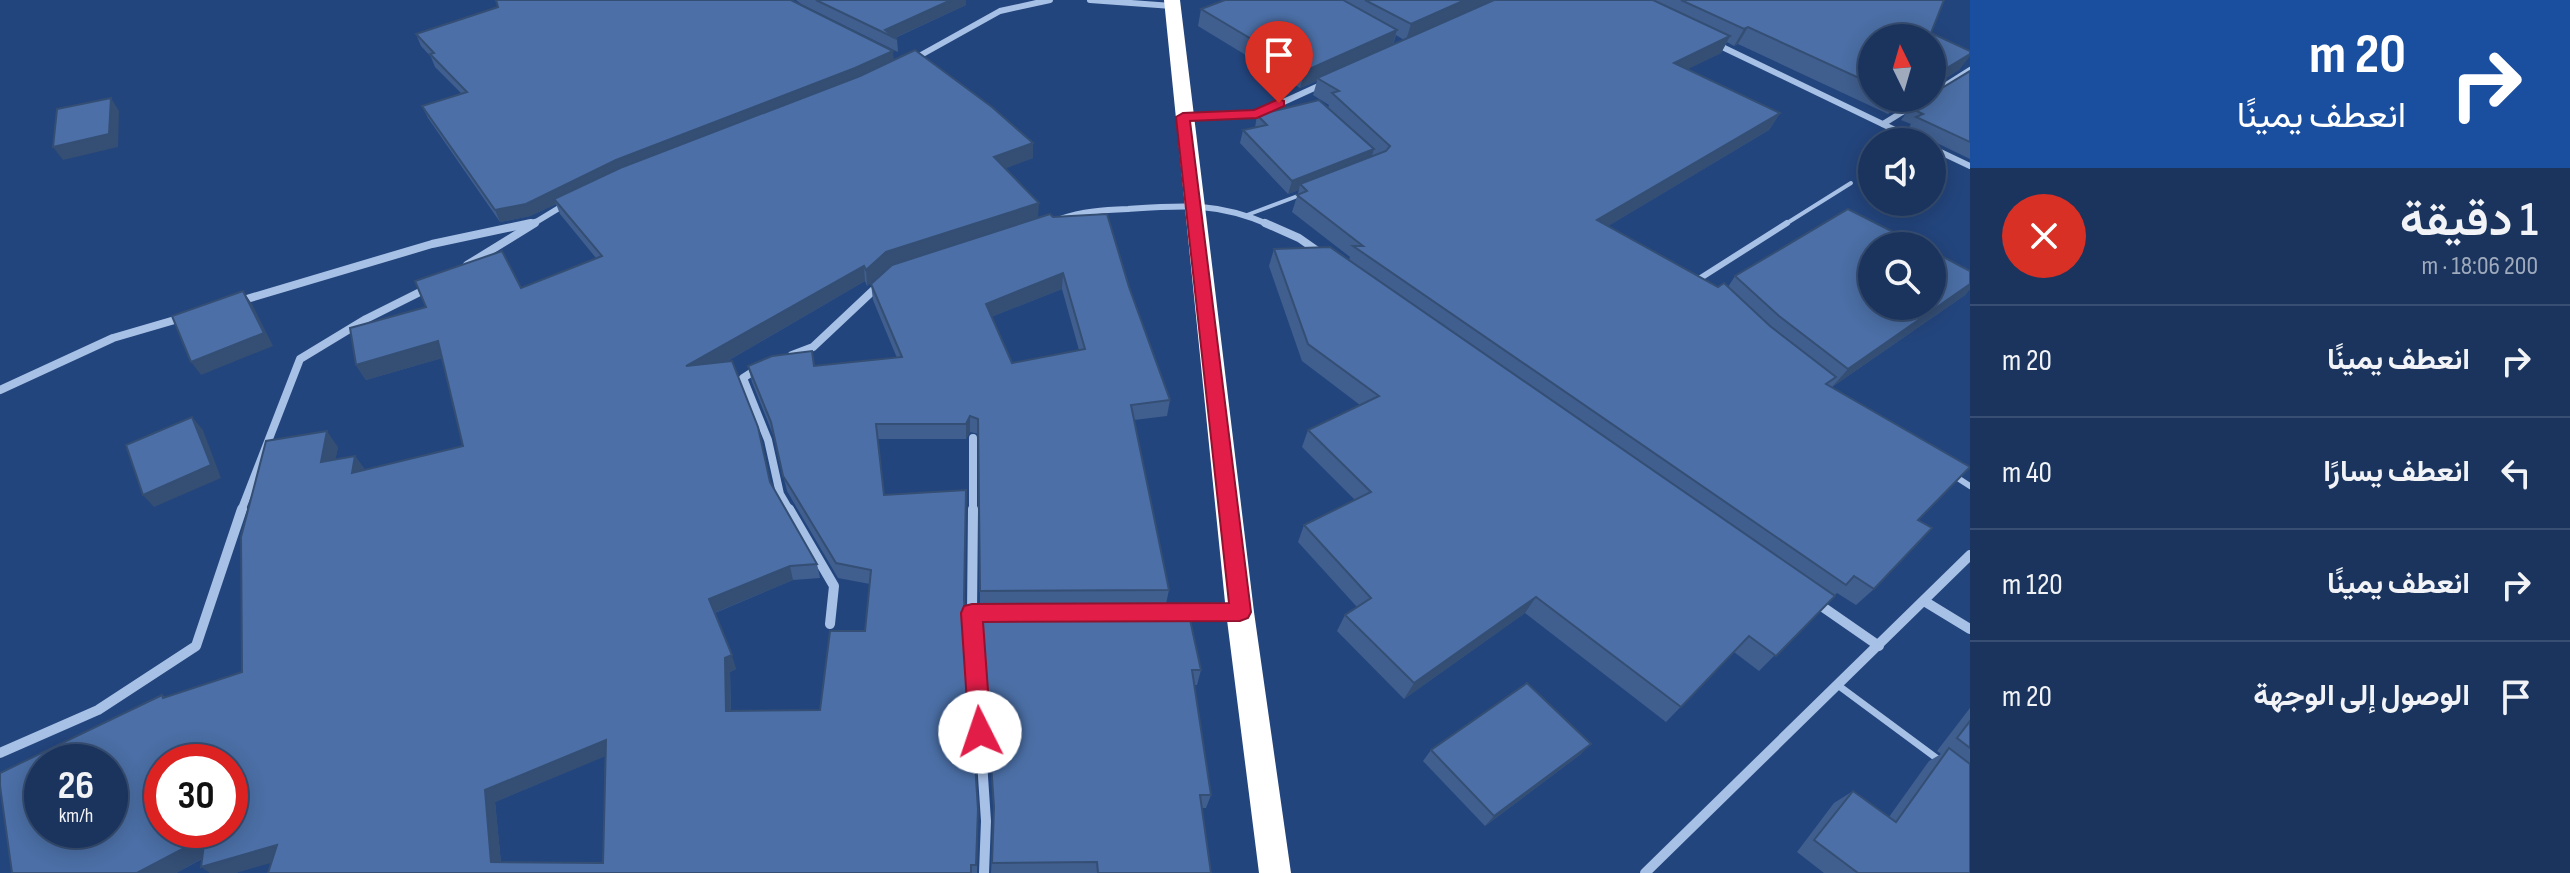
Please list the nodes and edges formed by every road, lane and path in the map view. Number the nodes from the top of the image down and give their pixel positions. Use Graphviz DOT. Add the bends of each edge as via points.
graph roads {
  1 [pos="1050,0"];
  2 [pos="1090,0"];
  3 [pos="1172,3"];
  4 [pos="1711,41"];
  5 [pos="908,63"];
  6 [pos="1970,70"];
  7 [pos="1327,82"];
  8 [pos="1946,85"];
  9 [pos="1301,93"];
  10 [pos="1313,104"];
  11 [pos="1902,112"];
  12 [pos="1183,117"];
  13 [pos="1883,124"];
  14 [pos="1891,128"];
  15 [pos="1946,155"];
  16 [pos="1970,166"];
  17 [pos="1851,183"];
  18 [pos="1306,193"];
  19 [pos="579,199"];
  20 [pos="1194,204"];
  21 [pos="1247,215"];
  22 [pos="541,221"];
  23 [pos="1052,221"];
  24 [pos="1325,256"];
  25 [pos="453,273"];
  26 [pos="890,274"];
  27 [pos="441,281"];
  28 [pos="1708,289"];
  29 [pos="235,302"];
  30 [pos="189,315"];
  31 [pos="785,358"];
  32 [pos="772,363"];
  33 [pos="0,390"];
  34 [pos="973,438"];
  35 [pos="1945,470"];
  36 [pos="1970,486"];
  37 [pos="1970,555"];
  38 [pos="1815,601"];
  39 [pos="1924,601"];
  40 [pos="1161,612"];
  41 [pos="1240,612"];
  42 [pos="972,613"];
  43 [pos="1003,613"];
  44 [pos="830,624"];
  45 [pos="1970,629"];
  46 [pos="1879,646"];
  47 [pos="1839,686"];
  48 [pos="0,753"];
  49 [pos="1946,766"];
  50 [pos="1653,870"];
  51 [pos="984,873"];
  52 [pos="1275,873"];
  1 -- 5 [label="street" via="1000,11"];
  2 -- 3 [label="street"];
  3 -- 12 [label="highway"];
  4 -- 13 [label="street"];
  6 -- 8 [label="street"];
  7 -- 9 [label="street"];
  9 -- 10 [label="lane"];
  9 -- 12 [label="street" via="1257,114"];
  11 -- 13 [label="street"];
  12 -- 20 [label="highway"];
  13 -- 14 [label="street"];
  15 -- 16 [label="street"];
  17 -- 28 [label="lane" via="1699,279"];
  18 -- 21 [label="lane"];
  19 -- 22 [label="street"];
  20 -- 21 [label="street"];
  20 -- 23 [label="street" via="1081,212"];
  20 -- 41 [label="highway"];
  21 -- 24 [label="street"];
  22 -- 25 [label="street"];
  22 -- 29 [label="street" via="432,244"];
  26 -- 31 [label="street" via="813,347"];
  27 -- 48 [label="street" via="300,359 232,534 196,646 98,710"];
  30 -- 33 [label="street" via="113,338"];
  32 -- 44 [label="street" via="743,378 768,440 780,494 834,586"];
  34 -- 42 [label="street"];
  35 -- 36 [label="lane"];
  37 -- 39 [label="street"];
  38 -- 46 [label="street"];
  39 -- 45 [label="street"];
  39 -- 46 [label="street"];
  40 -- 41 [label="street"];
  41 -- 52 [label="highway"];
  42 -- 43 [label="street"];
  42 -- 51 [label="street" via="986,821"];
  46 -- 47 [label="street"];
  47 -- 49 [label="lane"];
  47 -- 50 [label="street"];
}
